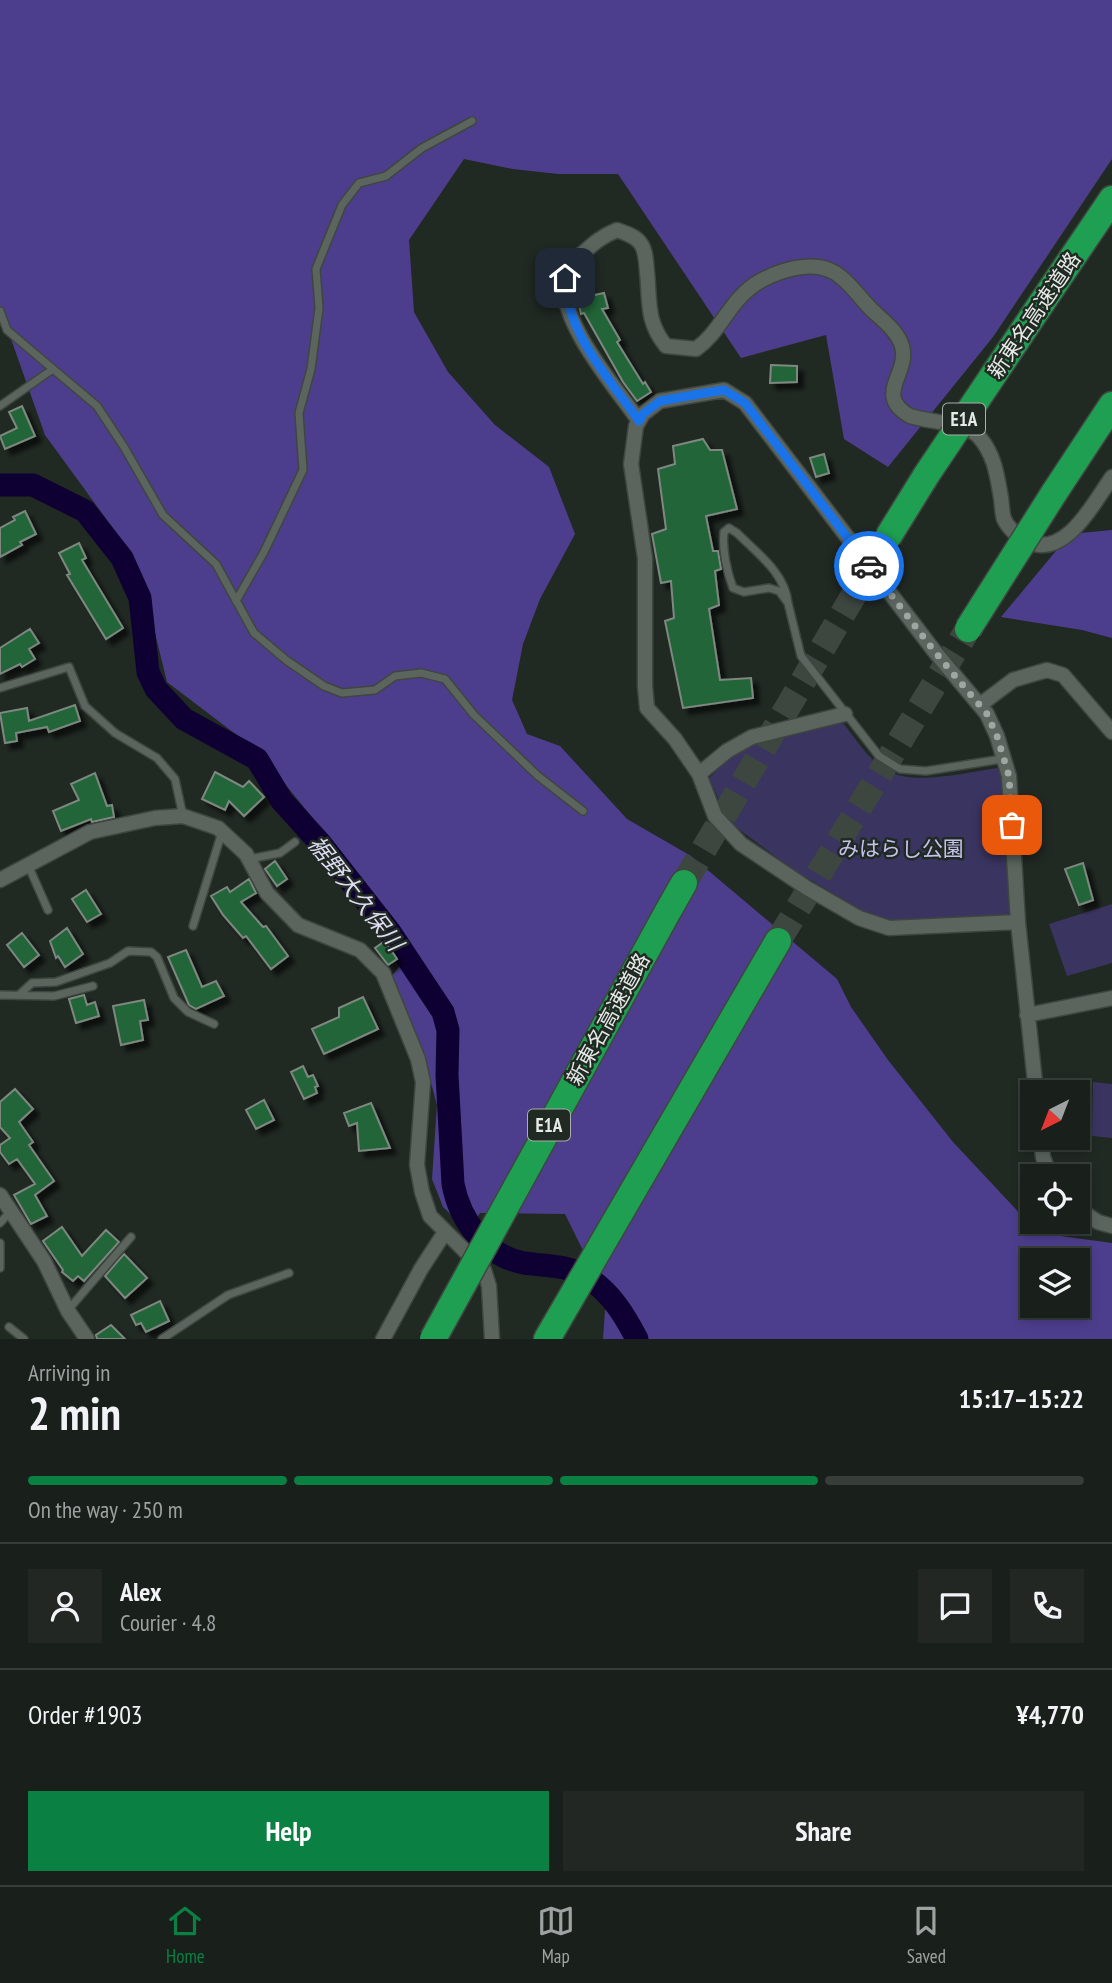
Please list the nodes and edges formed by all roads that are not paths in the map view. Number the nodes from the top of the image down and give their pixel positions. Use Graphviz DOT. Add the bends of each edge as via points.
graph roads {
  1 [pos="472,121"];
  2 [pos="1112,199"];
  3 [pos="0,311"];
  4 [pos="53,369"];
  5 [pos="1112,405"];
  6 [pos="0,406"];
  7 [pos="639,421"];
  8 [pos="1112,477"];
  9 [pos="888,537"];
  10 [pos="236,601"];
  11 [pos="788,603"];
  12 [pos="968,629"];
  13 [pos="0,688"];
  14 [pos="980,705"];
  15 [pos="845,714"];
  16 [pos="1112,732"];
  17 [pos="1002,759"];
  18 [pos="699,774"];
  19 [pos="583,811"];
  20 [pos="183,816"];
  21 [pos="222,832"];
  22 [pos="295,842"];
  23 [pos="248,859"];
  24 [pos="28,865"];
  25 [pos="0,880"];
  26 [pos="684,883"];
  27 [pos="48,910"];
  28 [pos="1018,922"];
  29 [pos="192,926"];
  30 [pos="778,941"];
  31 [pos="93,986"];
  32 [pos="0,995"];
  33 [pos="19,995"];
  34 [pos="1112,998"];
  35 [pos="1027,1015"];
  36 [pos="214,1024"];
  37 [pos="1035,1080"];
  38 [pos="0,1195"];
  39 [pos="11,1211"];
  40 [pos="1090,1217"];
  41 [pos="0,1223"];
  42 [pos="1112,1226"];
  43 [pos="445,1232"];
  44 [pos="131,1237"];
  45 [pos="0,1243"];
  46 [pos="0,1268"];
  47 [pos="289,1273"];
  48 [pos="68,1311"];
  49 [pos="9,1327"];
  50 [pos="24,1339"];
  51 [pos="87,1339"];
  52 [pos="162,1339"];
  53 [pos="383,1339"];
  54 [pos="433,1339"];
  55 [pos="492,1339"];
  56 [pos="547,1339"];
  1 -- 10 [label="lane" via="422,148 386,176 359,183 342,205 316,269 319,308 311,369 299,413 303,470"];
  2 -- 9 [label="highway, 新東名高速道路 / E1A, bridge"];
  3 -- 4 [label="lane" via="7,330"];
  4 -- 6 [label="lane"];
  4 -- 10 [label="lane" via="97,406 163,515 216,564"];
  5 -- 12 [label="highway, bridge"];
  7 -- 8 [label="street" via="584,342 565,296 565,278 578,259 599,237 617,230 641,244 650,317 666,346 696,349 739,296 782,272 803,266 826,269 841,277 898,335 904,364 895,378 895,403 910,416 971,430 980,438 996,467 1003,518 1030,543 1055,543 1070,534"];
  7 -- 14 [label="street" via="660,401 705,393 724,390 745,403"];
  7 -- 18 [label="street" via="631,464 645,558 647,708"];
  10 -- 19 [label="lane" via="254,633 324,686 342,693 375,690 395,676 421,673 445,679 474,715"];
  11 -- 11 [label="lane" via="779,576 737,533 729,528 723,532 733,588 744,592 769,588 779,591"];
  11 -- 15 [label="lane" via="801,656"];
  13 -- 20 [label="lane" via="69,667 85,706 115,733 157,758 175,779"];
  14 -- 16 [label="street" via="1013,680 1048,670 1063,675"];
  14 -- 17 [label="street" via="997,736"];
  15 -- 17 [label="lane" via="879,756 900,769 926,771"];
  15 -- 18 [label="street" via="752,737"];
  17 -- 28 [label="street" via="1009,776"];
  18 -- 28 [label="street" via="715,816 741,844 859,918 889,928"];
  20 -- 21 [label="street"];
  20 -- 24 [label="street" via="90,832"];
  21 -- 23 [label="street"];
  21 -- 29 [label="lane"];
  22 -- 23 [label="lane" via="280,853"];
  23 -- 43 [label="street" via="267,893 298,925 360,950 383,973 418,1059 423,1082 417,1165 430,1216"];
  24 -- 25 [label="street"];
  24 -- 27 [label="lane"];
  26 -- 54 [label="highway, 新東名高速道路 / E1A, bridge"];
  28 -- 35 [label="street"];
  30 -- 56 [label="highway"];
  31 -- 33 [label="lane" via="54,996"];
  32 -- 33 [label="lane"];
  33 -- 36 [label="lane" via="32,983 56,982 110,963 128,951 151,952 174,998 188,1012"];
  34 -- 35 [label="street"];
  35 -- 37 [label="street"];
  38 -- 39 [label="street"];
  39 -- 41 [label="lane"];
  39 -- 48 [label="street" via="44,1261"];
  40 -- 42 [label="street"];
  43 -- 53 [label="street"];
  43 -- 55 [label="street" via="484,1270"];
  44 -- 48 [label="lane"];
  45 -- 46 [label="lane"];
  47 -- 52 [label="lane" via="228,1295"];
  48 -- 51 [label="street"];
  49 -- 50 [label="lane"];
}
